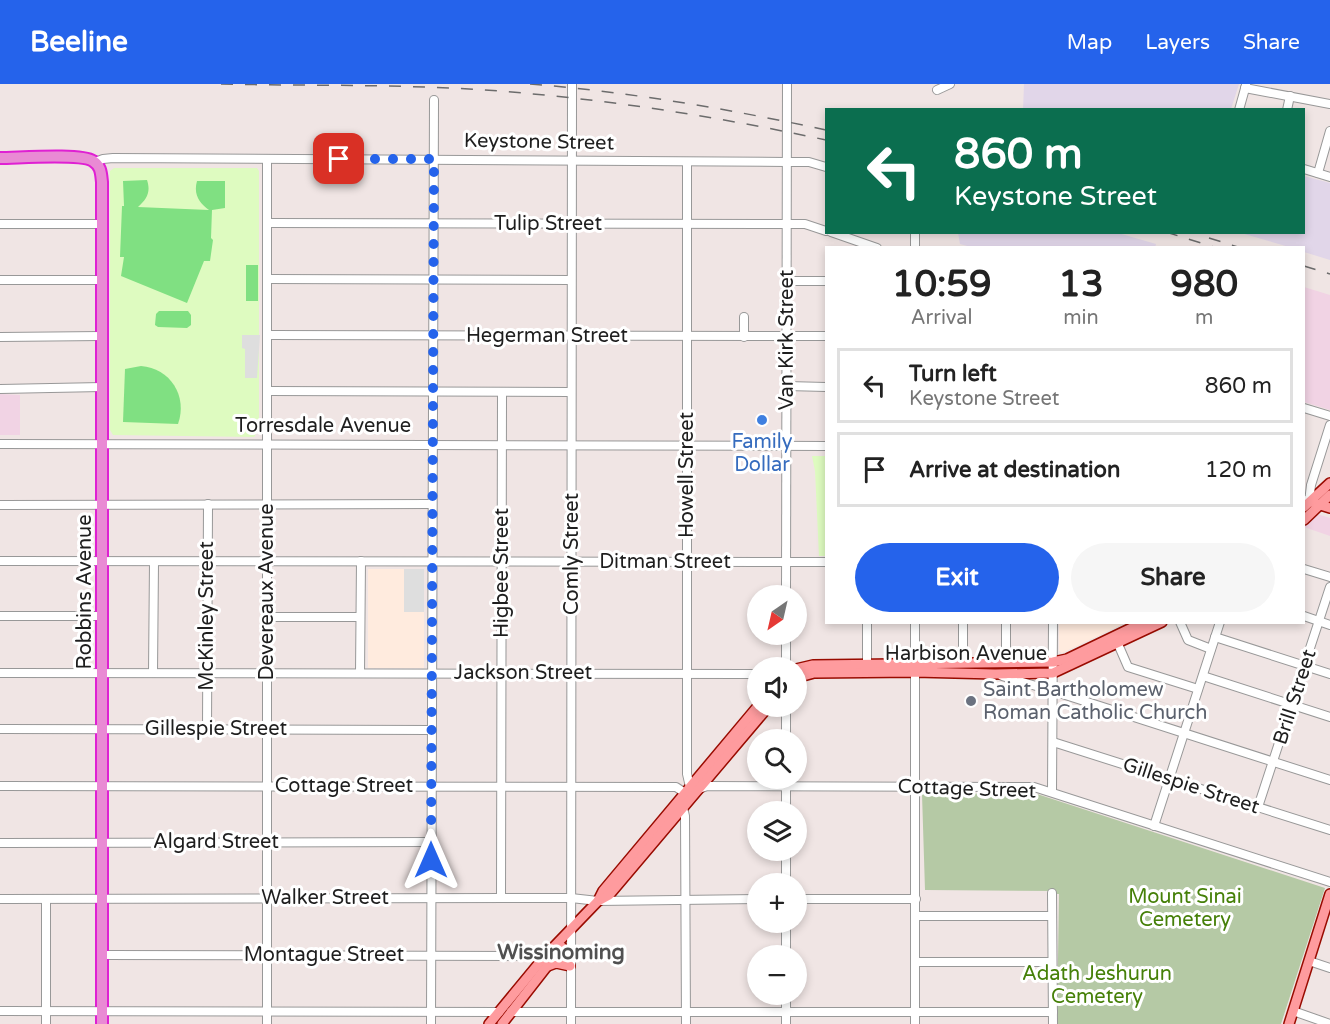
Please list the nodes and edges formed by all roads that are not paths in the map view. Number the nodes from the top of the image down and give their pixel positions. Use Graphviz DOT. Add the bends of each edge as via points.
graph roads {
  1 [pos="572,84"];
  2 [pos="787,84"];
  3 [pos="950,84"];
  4 [pos="1246,86"];
  5 [pos="937,90"];
  6 [pos="1290,96"];
  7 [pos="434,100"];
  8 [pos="1330,104"];
  9 [pos="1240,108"];
  10 [pos="1287,108"];
  11 [pos="1330,131"];
  12 [pos="0,158"];
  13 [pos="267,159"];
  14 [pos="434,159"];
  15 [pos="572,161"];
  16 [pos="95,162"];
  17 [pos="687,162"];
  18 [pos="787,162"];
  19 [pos="825,167"];
  20 [pos="1305,169"];
  21 [pos="1318,174"];
  22 [pos="1330,177"];
  23 [pos="268,223"];
  24 [pos="687,223"];
  25 [pos="0,224"];
  26 [pos="103,224"];
  27 [pos="432,224"];
  28 [pos="573,224"];
  29 [pos="786,224"];
  30 [pos="825,231"];
  31 [pos="837,234"];
  32 [pos="871,246"];
  33 [pos="268,279"];
  34 [pos="0,280"];
  35 [pos="102,280"];
  36 [pos="572,280"];
  37 [pos="825,280"];
  38 [pos="432,281"];
  39 [pos="788,281"];
  40 [pos="744,317"];
  41 [pos="268,335"];
  42 [pos="102,336"];
  43 [pos="432,336"];
  44 [pos="572,336"];
  45 [pos="687,336"];
  46 [pos="825,336"];
  47 [pos="0,337"];
  48 [pos="744,337"];
  49 [pos="787,337"];
  50 [pos="787,386"];
  51 [pos="102,387"];
  52 [pos="825,387"];
  53 [pos="0,389"];
  54 [pos="268,391"];
  55 [pos="431,391"];
  56 [pos="571,392"];
  57 [pos="502,393"];
  58 [pos="1305,408"];
  59 [pos="1330,416"];
  60 [pos="1330,425"];
  61 [pos="0,444"];
  62 [pos="103,444"];
  63 [pos="268,444"];
  64 [pos="432,445"];
  65 [pos="501,446"];
  66 [pos="572,446"];
  67 [pos="686,446"];
  68 [pos="787,446"];
  69 [pos="825,446"];
  70 [pos="1330,483"];
  71 [pos="1330,495"];
  72 [pos="1309,503"];
  73 [pos="103,504"];
  74 [pos="207,504"];
  75 [pos="267,504"];
  76 [pos="431,504"];
  77 [pos="0,505"];
  78 [pos="1330,508"];
  79 [pos="267,560"];
  80 [pos="0,561"];
  81 [pos="102,561"];
  82 [pos="207,561"];
  83 [pos="361,561"];
  84 [pos="432,561"];
  85 [pos="502,561"];
  86 [pos="572,561"];
  87 [pos="687,561"];
  88 [pos="154,562"];
  89 [pos="786,562"];
  90 [pos="825,562"];
  91 [pos="1305,569"];
  92 [pos="1330,577"];
  93 [pos="786,585"];
  94 [pos="1330,587"];
  95 [pos="0,616"];
  96 [pos="102,616"];
  97 [pos="1305,616"];
  98 [pos="267,617"];
  99 [pos="360,617"];
  100 [pos="1319,621"];
  101 [pos="867,624"];
  102 [pos="915,624"];
  103 [pos="963,624"];
  104 [pos="1006,624"];
  105 [pos="1053,624"];
  106 [pos="1140,624"];
  107 [pos="1158,624"];
  108 [pos="1181,624"];
  109 [pos="1219,624"];
  110 [pos="1330,625"];
  111 [pos="1215,637"];
  112 [pos="1118,644"];
  113 [pos="1211,649"];
  114 [pos="963,663"];
  115 [pos="1006,663"];
  116 [pos="867,664"];
  117 [pos="807,666"];
  118 [pos="1305,666"];
  119 [pos="1053,667"];
  120 [pos="915,668"];
  121 [pos="0,673"];
  122 [pos="103,673"];
  123 [pos="153,673"];
  124 [pos="207,673"];
  125 [pos="267,673"];
  126 [pos="360,673"];
  127 [pos="431,673"];
  128 [pos="501,674"];
  129 [pos="572,674"];
  130 [pos="686,674"];
  131 [pos="747,674"];
  132 [pos="995,674"];
  133 [pos="1330,674"];
  134 [pos="807,675"];
  135 [pos="1203,675"];
  136 [pos="1198,689"];
  137 [pos="1053,691"];
  138 [pos="1292,704"];
  139 [pos="749,717"];
  140 [pos="758,717"];
  141 [pos="1330,717"];
  142 [pos="0,729"];
  143 [pos="207,729"];
  144 [pos="267,729"];
  145 [pos="432,729"];
  146 [pos="102,730"];
  147 [pos="1184,733"];
  148 [pos="1053,742"];
  149 [pos="1274,762"];
  150 [pos="1169,779"];
  151 [pos="1330,780"];
  152 [pos="807,783"];
  153 [pos="747,784"];
  154 [pos="102,785"];
  155 [pos="0,786"];
  156 [pos="267,786"];
  157 [pos="432,786"];
  158 [pos="501,786"];
  159 [pos="571,786"];
  160 [pos="915,787"];
  161 [pos="691,790"];
  162 [pos="1052,792"];
  163 [pos="1258,807"];
  164 [pos="683,808"];
  165 [pos="1154,826"];
  166 [pos="1330,830"];
  167 [pos="267,842"];
  168 [pos="431,842"];
  169 [pos="0,843"];
  170 [pos="102,843"];
  171 [pos="1330,882"];
  172 [pos="1052,893"];
  173 [pos="1330,894"];
  174 [pos="267,898"];
  175 [pos="431,898"];
  176 [pos="501,898"];
  177 [pos="571,898"];
  178 [pos="0,899"];
  179 [pos="46,899"];
  180 [pos="102,899"];
  181 [pos="687,899"];
  182 [pos="747,899"];
  183 [pos="807,899"];
  184 [pos="916,899"];
  185 [pos="598,901"];
  186 [pos="916,916"];
  187 [pos="1052,916"];
  188 [pos="572,929"];
  189 [pos="102,955"];
  190 [pos="431,955"];
  191 [pos="267,956"];
  192 [pos="546,956"];
  193 [pos="1309,961"];
  194 [pos="916,962"];
  195 [pos="1052,962"];
  196 [pos="570,966"];
  197 [pos="546,968"];
  198 [pos="1330,968"];
  199 [pos="786,1005"];
  200 [pos="46,1010"];
  201 [pos="0,1011"];
  202 [pos="102,1011"];
  203 [pos="267,1011"];
  204 [pos="431,1011"];
  205 [pos="571,1011"];
  206 [pos="686,1011"];
  207 [pos="786,1011"];
  208 [pos="915,1011"];
  209 [pos="1293,1011"];
  210 [pos="499,1012"];
  211 [pos="511,1012"];
  212 [pos="1053,1012"];
  213 [pos="46,1024"];
  214 [pos="102,1024"];
  215 [pos="267,1024"];
  216 [pos="431,1024"];
  217 [pos="489,1024"];
  218 [pos="502,1024"];
  219 [pos="571,1024"];
  220 [pos="686,1024"];
  221 [pos="786,1024"];
  222 [pos="915,1024"];
  223 [pos="1053,1024"];
  224 [pos="1289,1024"];
  225 [pos="1330,1024"];
  1 -- 15 [label="street, Comly Street"];
  2 -- 18 [label="street, Van Kirk Street"];
  3 -- 5 [label="street"];
  4 -- 6 [label="street"];
  4 -- 9 [label="street"];
  6 -- 8 [label="street"];
  6 -- 10 [label="street"];
  7 -- 14 [label="street"];
  11 -- 21 [label="street"];
  12 -- 16 [label="highway, Keystone Street" via="82,157"];
  13 -- 14 [label="street, Keystone Street"];
  13 -- 16 [label="street, Keystone Street"];
  13 -- 23 [label="street, Devereaux Avenue"];
  14 -- 15 [label="street, Keystone Street"];
  14 -- 27 [label="street"];
  15 -- 17 [label="street, Keystone Street"];
  15 -- 28 [label="street, Comly Street"];
  16 -- 26 [label="highway, Robbins Avenue" via="102,182"];
  17 -- 18 [label="street, Keystone Street"];
  17 -- 24 [label="street, Howell Street"];
  18 -- 19 [label="street, Keystone Street"];
  18 -- 29 [label="street, Van Kirk Street"];
  20 -- 21 [label="street"];
  21 -- 22 [label="street"];
  23 -- 27 [label="street, Tulip Street"];
  23 -- 33 [label="street, Devereaux Avenue"];
  24 -- 28 [label="street, Tulip Street"];
  24 -- 29 [label="street, Tulip Street"];
  24 -- 45 [label="street, Howell Street"];
  25 -- 26 [label="street"];
  26 -- 35 [label="highway, Robbins Avenue"];
  27 -- 28 [label="street, Tulip Street"];
  27 -- 38 [label="street"];
  28 -- 36 [label="street, Comly Street"];
  29 -- 30 [label="street, Tulip Street" via="805,224"];
  29 -- 39 [label="street, Van Kirk Street"];
  31 -- 32 [label="street"];
  33 -- 38 [label="street"];
  33 -- 41 [label="street, Devereaux Avenue"];
  34 -- 35 [label="street"];
  35 -- 42 [label="highway, Robbins Avenue"];
  36 -- 38 [label="street"];
  36 -- 44 [label="street, Comly Street"];
  37 -- 39 [label="street"];
  38 -- 43 [label="street"];
  39 -- 49 [label="street, Van Kirk Street"];
  40 -- 48 [label="street"];
  41 -- 43 [label="street, Hegerman Street"];
  41 -- 54 [label="street, Devereaux Avenue"];
  42 -- 47 [label="street"];
  42 -- 51 [label="highway, Robbins Avenue"];
  43 -- 44 [label="street, Hegerman Street"];
  43 -- 55 [label="street"];
  44 -- 45 [label="street, Hegerman Street"];
  44 -- 56 [label="street, Comly Street"];
  45 -- 48 [label="street, Hegerman Street"];
  45 -- 67 [label="street, Howell Street"];
  46 -- 49 [label="street, Hegerman Street"];
  48 -- 49 [label="street, Hegerman Street"];
  49 -- 50 [label="street, Van Kirk Street"];
  50 -- 52 [label="street"];
  50 -- 68 [label="street, Van Kirk Street"];
  51 -- 53 [label="street"];
  51 -- 62 [label="highway, Robbins Avenue"];
  54 -- 55 [label="street"];
  54 -- 63 [label="street, Devereaux Avenue"];
  55 -- 57 [label="street"];
  55 -- 64 [label="street"];
  56 -- 57 [label="street"];
  56 -- 66 [label="street, Comly Street"];
  57 -- 65 [label="street, Higbee Street"];
  58 -- 59 [label="street"];
  60 -- 72 [label="street"];
  61 -- 62 [label="street, Torresdale Avenue"];
  62 -- 63 [label="street, Torresdale Avenue"];
  62 -- 73 [label="highway, Robbins Avenue"];
  63 -- 64 [label="street, Torresdale Avenue"];
  63 -- 75 [label="street, Devereaux Avenue"];
  64 -- 65 [label="street, Torresdale Avenue"];
  64 -- 76 [label="street"];
  65 -- 66 [label="street, Torresdale Avenue"];
  65 -- 85 [label="street, Higbee Street"];
  66 -- 67 [label="street, Torresdale Avenue"];
  66 -- 86 [label="street, Comly Street"];
  67 -- 68 [label="street, Torresdale Avenue"];
  67 -- 87 [label="street, Howell Street"];
  68 -- 69 [label="street, Torresdale Avenue"];
  68 -- 89 [label="street, Van Kirk Street"];
  70 -- 72 [label="main road"];
  71 -- 72 [label="main road"];
  72 -- 78 [label="main road"];
  73 -- 74 [label="street"];
  73 -- 77 [label="street"];
  73 -- 81 [label="highway, Robbins Avenue"];
  74 -- 75 [label="street"];
  74 -- 82 [label="street, McKinley Street"];
  75 -- 76 [label="street"];
  75 -- 79 [label="street, Devereaux Avenue"];
  76 -- 84 [label="street"];
  79 -- 82 [label="street, Ditman Street"];
  79 -- 83 [label="street, Ditman Street"];
  79 -- 98 [label="street, Devereaux Avenue"];
  80 -- 81 [label="street, Ditman Street"];
  81 -- 88 [label="street, Ditman Street"];
  81 -- 96 [label="highway, Robbins Avenue"];
  82 -- 88 [label="street, Ditman Street"];
  82 -- 124 [label="street, McKinley Street"];
  83 -- 84 [label="street, Ditman Street"];
  83 -- 99 [label="street"];
  84 -- 85 [label="street, Ditman Street"];
  84 -- 127 [label="street"];
  85 -- 86 [label="street, Ditman Street"];
  85 -- 128 [label="street, Higbee Street"];
  86 -- 87 [label="street, Ditman Street"];
  86 -- 129 [label="street, Comly Street"];
  87 -- 89 [label="street, Ditman Street"];
  87 -- 130 [label="street, Howell Street"];
  88 -- 123 [label="street"];
  89 -- 90 [label="street, Ditman Street"];
  89 -- 93 [label="street, Van Kirk Street"];
  91 -- 92 [label="street"];
  94 -- 100 [label="street, Brill Street"];
  95 -- 96 [label="street"];
  96 -- 122 [label="highway, Robbins Avenue"];
  97 -- 100 [label="street"];
  98 -- 99 [label="street"];
  98 -- 125 [label="street, Devereaux Avenue"];
  99 -- 126 [label="street"];
  100 -- 110 [label="street"];
  100 -- 118 [label="street, Brill Street"];
  101 -- 116 [label="street"];
  102 -- 120 [label="street"];
  103 -- 114 [label="street"];
  104 -- 115 [label="street"];
  105 -- 119 [label="street"];
  106 -- 119 [label="main road, Harbison Avenue"];
  107 -- 112 [label="main road, Harbison Avenue"];
  108 -- 113 [label="street" via="1188,639"];
  109 -- 111 [label="street"];
  111 -- 113 [label="street"];
  111 -- 118 [label="street"];
  112 -- 119 [label="main road, Harbison Avenue"];
  112 -- 136 [label="street" via="1128,667"];
  113 -- 135 [label="street"];
  114 -- 115 [label="main road, Harbison Avenue"];
  114 -- 120 [label="main road, Harbison Avenue"];
  115 -- 119 [label="main road, Harbison Avenue"];
  116 -- 117 [label="main road, Harbison Avenue"];
  116 -- 120 [label="main road, Harbison Avenue"];
  118 -- 133 [label="street"];
  118 -- 138 [label="street, Brill Street"];
  119 -- 132 [label="main road, Harbison Avenue"];
  119 -- 137 [label="street"];
  120 -- 132 [label="main road, Harbison Avenue"];
  120 -- 134 [label="main road, Harbison Avenue"];
  120 -- 160 [label="street"];
  121 -- 122 [label="street, Jackson Street"];
  122 -- 123 [label="street, Jackson Street"];
  122 -- 146 [label="highway, Robbins Avenue"];
  123 -- 124 [label="street, Jackson Street"];
  124 -- 125 [label="street, Jackson Street"];
  124 -- 143 [label="street, McKinley Street"];
  125 -- 126 [label="street, Jackson Street"];
  125 -- 144 [label="street, Devereaux Avenue"];
  126 -- 127 [label="street, Jackson Street"];
  127 -- 128 [label="street, Jackson Street"];
  127 -- 145 [label="street"];
  128 -- 129 [label="street, Jackson Street"];
  128 -- 158 [label="street, Higbee Street"];
  129 -- 130 [label="street, Jackson Street"];
  129 -- 159 [label="street, Comly Street"];
  130 -- 131 [label="street, Jackson Street"];
  130 -- 161 [label="street, Howell Street" via="687,774"];
  132 -- 137 [label="street"];
  135 -- 136 [label="street"];
  135 -- 138 [label="street"];
  136 -- 147 [label="street"];
  137 -- 147 [label="street"];
  137 -- 148 [label="street"];
  138 -- 141 [label="street"];
  138 -- 149 [label="street, Brill Street"];
  139 -- 161 [label="main road"];
  140 -- 161 [label="main road"];
  142 -- 146 [label="street, Gillespie Street"];
  143 -- 144 [label="street, Gillespie Street"];
  143 -- 146 [label="street, Gillespie Street"];
  144 -- 145 [label="street, Gillespie Street"];
  144 -- 156 [label="street, Devereaux Avenue"];
  145 -- 157 [label="street"];
  146 -- 154 [label="highway, Robbins Avenue"];
  147 -- 149 [label="street"];
  147 -- 150 [label="street"];
  148 -- 150 [label="street, Gillespie Street"];
  148 -- 162 [label="street"];
  149 -- 151 [label="street"];
  149 -- 163 [label="street, Brill Street"];
  150 -- 163 [label="street, Gillespie Street"];
  150 -- 165 [label="street"];
  152 -- 160 [label="street, Cottage Street"];
  153 -- 161 [label="street, Cottage Street"];
  154 -- 155 [label="street, Cottage Street"];
  154 -- 156 [label="street, Cottage Street"];
  154 -- 170 [label="highway, Robbins Avenue"];
  156 -- 157 [label="street, Cottage Street"];
  156 -- 167 [label="street, Devereaux Avenue"];
  157 -- 158 [label="street, Cottage Street"];
  157 -- 168 [label="street"];
  158 -- 159 [label="street, Cottage Street"];
  158 -- 176 [label="street, Higbee Street"];
  159 -- 161 [label="street, Cottage Street"];
  159 -- 177 [label="street, Comly Street"];
  160 -- 162 [label="street, Cottage Street" via="1034,787"];
  160 -- 184 [label="street"];
  161 -- 164 [label="main road"];
  161 -- 185 [label="main road"];
  162 -- 165 [label="street, Cottage Street"];
  163 -- 166 [label="street, Gillespie Street"];
  164 -- 181 [label="street"];
  164 -- 185 [label="main road" via="609,895"];
  165 -- 171 [label="street, Cottage Street"];
  167 -- 168 [label="street, Algard Street"];
  167 -- 170 [label="street, Algard Street"];
  167 -- 174 [label="street, Devereaux Avenue"];
  168 -- 175 [label="street"];
  169 -- 170 [label="street, Algard Street"];
  170 -- 180 [label="highway, Robbins Avenue"];
  172 -- 187 [label="street"];
  173 -- 193 [label="main road"];
  174 -- 175 [label="street, Walker Street"];
  174 -- 180 [label="street, Walker Street"];
  174 -- 191 [label="street, Devereaux Avenue"];
  175 -- 176 [label="street, Walker Street"];
  175 -- 190 [label="street"];
  176 -- 177 [label="street, Walker Street"];
  177 -- 185 [label="street, Walker Street"];
  177 -- 188 [label="street, Comly Street"];
  178 -- 179 [label="street, Walker Street"];
  179 -- 180 [label="street, Walker Street"];
  179 -- 200 [label="street"];
  180 -- 189 [label="highway, Robbins Avenue"];
  181 -- 182 [label="street, Walker Street"];
  181 -- 185 [label="street, Walker Street"];
  181 -- 206 [label="street"];
  183 -- 184 [label="street"];
  184 -- 186 [label="street"];
  185 -- 188 [label="main road"];
  186 -- 187 [label="street"];
  186 -- 194 [label="street"];
  187 -- 195 [label="street"];
  188 -- 192 [label="main road"];
  188 -- 196 [label="street, Comly Street"];
  188 -- 197 [label="main road"];
  189 -- 191 [label="street, Montague Street"];
  189 -- 202 [label="highway, Robbins Avenue"];
  190 -- 191 [label="street, Montague Street"];
  190 -- 192 [label="street, Montague Street"];
  190 -- 204 [label="street"];
  191 -- 203 [label="street, Devereaux Avenue"];
  192 -- 210 [label="main road"];
  193 -- 198 [label="street"];
  193 -- 209 [label="main road"];
  194 -- 195 [label="street"];
  194 -- 208 [label="street"];
  195 -- 212 [label="street"];
  196 -- 197 [label="main road" via="556,963"];
  196 -- 205 [label="street, Comly Street"];
  197 -- 211 [label="main road"];
  199 -- 207 [label="street"];
  200 -- 201 [label="street"];
  200 -- 202 [label="street"];
  200 -- 213 [label="street"];
  202 -- 203 [label="street"];
  202 -- 214 [label="highway, Robbins Avenue"];
  203 -- 204 [label="street"];
  203 -- 215 [label="street, Devereaux Avenue"];
  204 -- 210 [label="street"];
  204 -- 216 [label="street"];
  205 -- 206 [label="street"];
  205 -- 211 [label="street"];
  205 -- 219 [label="street, Comly Street"];
  206 -- 207 [label="street"];
  206 -- 220 [label="street"];
  207 -- 208 [label="street"];
  207 -- 221 [label="street"];
  208 -- 212 [label="street"];
  208 -- 222 [label="street"];
  209 -- 224 [label="main road"];
  209 -- 225 [label="street"];
  210 -- 217 [label="main road"];
  211 -- 218 [label="main road"];
  212 -- 223 [label="street"];
}
